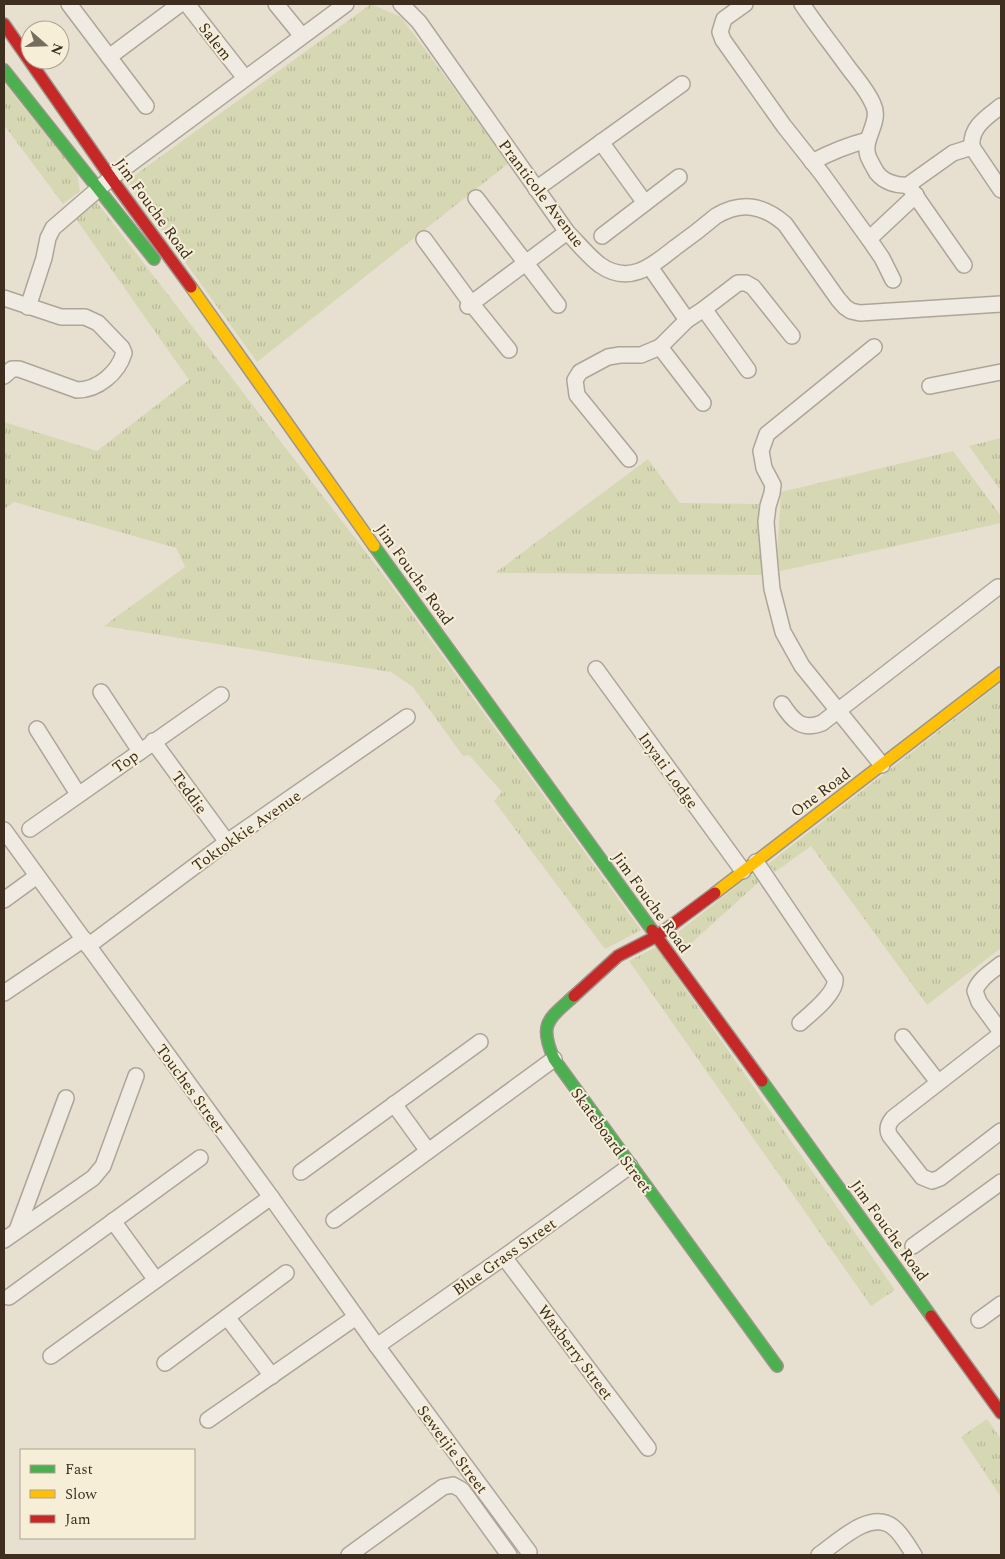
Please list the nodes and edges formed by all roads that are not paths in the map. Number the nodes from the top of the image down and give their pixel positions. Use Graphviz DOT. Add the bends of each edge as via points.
graph roads {
  1 [pos="69,4"];
  2 [pos="180,4"];
  3 [pos="187,4"];
  4 [pos="276,4"];
  5 [pos="346,4"];
  6 [pos="401,4"];
  7 [pos="745,4"];
  8 [pos="802,4"];
  9 [pos="4,24"];
  10 [pos="302,36"];
  11 [pos="109,57"];
  12 [pos="4,70"];
  13 [pos="245,78"];
  14 [pos="682,84"];
  15 [pos="146,106"];
  16 [pos="1001,106"];
  17 [pos="868,140"];
  18 [pos="602,142"];
  19 [pos="972,147"];
  20 [pos="812,162"];
  21 [pos="679,177"];
  22 [pos="111,178"];
  23 [pos="536,189"];
  24 [pos="97,190"];
  25 [pos="912,190"];
  26 [pos="1001,190"];
  27 [pos="476,198"];
  28 [pos="646,203"];
  29 [pos="567,232"];
  30 [pos="602,236"];
  31 [pos="424,239"];
  32 [pos="869,239"];
  33 [pos="526,262"];
  34 [pos="159,264"];
  35 [pos="964,265"];
  36 [pos="650,268"];
  37 [pos="893,280"];
  38 [pos="177,287"];
  39 [pos="4,298"];
  40 [pos="469,304"];
  41 [pos="1001,304"];
  42 [pos="558,305"];
  43 [pos="28,307"];
  44 [pos="704,309"];
  45 [pos="687,320"];
  46 [pos="792,336"];
  47 [pos="660,347"];
  48 [pos="874,348"];
  49 [pos="509,350"];
  50 [pos="748,370"];
  51 [pos="1001,372"];
  52 [pos="4,376"];
  53 [pos="930,386"];
  54 [pos="703,403"];
  55 [pos="278,410"];
  56 [pos="629,459"];
  57 [pos="998,587"];
  58 [pos="596,669"];
  59 [pos="1001,673"];
  60 [pos="101,692"];
  61 [pos="221,695"];
  62 [pos="782,704"];
  63 [pos="838,710"];
  64 [pos="407,717"];
  65 [pos="37,729"];
  66 [pos="153,741"];
  67 [pos="140,751"];
  68 [pos="882,765"];
  69 [pos="78,794"];
  70 [pos="30,829"];
  71 [pos="4,830"];
  72 [pos="227,842"];
  73 [pos="749,867"];
  74 [pos="37,876"];
  75 [pos="4,900"];
  76 [pos="657,936"];
  77 [pos="86,942"];
  78 [pos="1001,964"];
  79 [pos="4,993"];
  80 [pos="800,1023"];
  81 [pos="1001,1033"];
  82 [pos="903,1037"];
  83 [pos="480,1042"];
  84 [pos="554,1060"];
  85 [pos="136,1076"];
  86 [pos="938,1082"];
  87 [pos="66,1098"];
  88 [pos="394,1104"];
  89 [pos="1001,1131"];
  90 [pos="428,1151"];
  91 [pos="200,1158"];
  92 [pos="630,1166"];
  93 [pos="301,1172"];
  94 [pos="1001,1182"];
  95 [pos="271,1197"];
  96 [pos="334,1220"];
  97 [pos="113,1221"];
  98 [pos="17,1230"];
  99 [pos="4,1240"];
  100 [pos="913,1246"];
  101 [pos="504,1257"];
  102 [pos="286,1273"];
  103 [pos="156,1280"];
  104 [pos="9,1297"];
  105 [pos="1001,1304"];
  106 [pos="227,1317"];
  107 [pos="356,1317"];
  108 [pos="979,1320"];
  109 [pos="376,1346"];
  110 [pos="51,1356"];
  111 [pos="166,1363"];
  112 [pos="777,1366"];
  113 [pos="272,1376"];
  114 [pos="996,1395"];
  115 [pos="1001,1413"];
  116 [pos="208,1420"];
  117 [pos="648,1448"];
  118 [pos="529,1552"];
  119 [pos="349,1555"];
  120 [pos="509,1555"];
  121 [pos="819,1555"];
  122 [pos="914,1555"];
  1 -- 11 [label="street"];
  2 -- 11 [label="street"];
  3 -- 13 [label="street, Salem"];
  4 -- 10 [label="street"];
  5 -- 10 [label="street"];
  6 -- 23 [label="street, Pranticole Avenue" via="419,22"];
  7 -- 20 [label="street" via="724,19 720,32 723,40"];
  8 -- 17 [label="street" via="873,103 876,118"];
  9 -- 22 [label="street, Jim Fouche Road"];
  10 -- 13 [label="street"];
  11 -- 15 [label="street"];
  12 -- 24 [label="street, Jim Fouche Road"];
  13 -- 22 [label="street"];
  14 -- 18 [label="street"];
  16 -- 19 [label="street" via="976,128"];
  17 -- 20 [label="street" via="847,145"];
  17 -- 25 [label="street" via="868,155 878,175 892,184"];
  18 -- 23 [label="street"];
  18 -- 28 [label="street"];
  19 -- 25 [label="street" via="954,153"];
  19 -- 26 [label="street"];
  20 -- 32 [label="street"];
  21 -- 28 [label="street"];
  22 -- 24 [label="street"];
  22 -- 55 [label="street, Jim Fouche Road"];
  23 -- 29 [label="street, Pranticole Avenue"];
  24 -- 34 [label="street, Jim Fouche Road"];
  24 -- 43 [label="street" via="50,232"];
  25 -- 32 [label="street"];
  25 -- 35 [label="street"];
  27 -- 33 [label="street"];
  28 -- 30 [label="street"];
  29 -- 33 [label="street"];
  29 -- 36 [label="street, Pranticole Avenue" via="608,270 626,274"];
  31 -- 40 [label="street"];
  32 -- 37 [label="street"];
  33 -- 40 [label="street"];
  33 -- 42 [label="street"];
  36 -- 41 [label="street, Pranticole Avenue" via="716,216 738,207 757,208 785,224 838,299 851,311"];
  36 -- 45 [label="street"];
  38 -- 55 [label="street, Jim Fouche Road"];
  39 -- 43 [label="street"];
  40 -- 49 [label="street"];
  43 -- 52 [label="street" via="61,316 85,317 98,323 122,348 122,362 109,377 84,390 19,369 12,369"];
  44 -- 45 [label="street"];
  44 -- 46 [label="street" via="738,283 746,283 753,287"];
  44 -- 50 [label="street"];
  45 -- 47 [label="street"];
  47 -- 54 [label="street"];
  47 -- 56 [label="street" via="641,355 608,357 580,372 575,380 577,395"];
  48 -- 63 [label="street" via="767,434 761,451 764,468 773,485 767,531 772,589 782,632 802,666"];
  51 -- 53 [label="street"];
  55 -- 76 [label="street, Jim Fouche Road"];
  57 -- 63 [label="street"];
  58 -- 73 [label="street, Inyati Lodge"];
  59 -- 68 [label="street, One Road"];
  60 -- 67 [label="street"];
  61 -- 66 [label="street, Top"];
  62 -- 63 [label="street" via="788,714 803,726 813,727 822,723"];
  63 -- 68 [label="street"];
  64 -- 72 [label="street, Toktokkie Avenue"];
  65 -- 69 [label="street"];
  66 -- 67 [label="street, Top"];
  66 -- 72 [label="street, Teddie"];
  67 -- 69 [label="street, Top"];
  68 -- 73 [label="street, One Road"];
  69 -- 70 [label="street, Top"];
  71 -- 74 [label="street, Touches Street"];
  72 -- 77 [label="street, Toktokkie Avenue"];
  73 -- 76 [label="street, One Road"];
  73 -- 80 [label="street, Inyati Lodge" via="836,979 833,989"];
  74 -- 75 [label="street"];
  74 -- 77 [label="street, Touches Street"];
  76 -- 84 [label="street, Skateboard Street" via="618,956 550,1018 545,1036"];
  76 -- 114 [label="street, Jim Fouche Road"];
  77 -- 79 [label="street, Toktokkie Avenue"];
  77 -- 95 [label="street, Touches Street"];
  78 -- 81 [label="street" via="985,976 975,991"];
  81 -- 86 [label="street"];
  82 -- 86 [label="street"];
  83 -- 88 [label="street"];
  84 -- 90 [label="street"];
  84 -- 92 [label="street, Skateboard Street"];
  85 -- 98 [label="street" via="103,1166 93,1178"];
  86 -- 89 [label="street" via="888,1124 890,1136 922,1177 932,1181 940,1178"];
  87 -- 98 [label="street"];
  88 -- 90 [label="street"];
  88 -- 93 [label="street"];
  90 -- 96 [label="street"];
  91 -- 97 [label="street"];
  92 -- 101 [label="street, Blue Grass Street"];
  92 -- 112 [label="street, Skateboard Street"];
  94 -- 100 [label="street"];
  95 -- 103 [label="street"];
  95 -- 107 [label="street, Touches Street"];
  97 -- 103 [label="street"];
  97 -- 104 [label="street"];
  98 -- 99 [label="street"];
  101 -- 109 [label="street, Blue Grass Street"];
  101 -- 117 [label="street, Waxberry Street"];
  102 -- 106 [label="street"];
  103 -- 110 [label="street"];
  105 -- 108 [label="street"];
  106 -- 111 [label="street"];
  106 -- 113 [label="street"];
  107 -- 109 [label="street, Touches Street"];
  107 -- 113 [label="street"];
  109 -- 118 [label="street, Sewetjie Street"];
  113 -- 116 [label="street"];
  114 -- 115 [label="street, Jim Fouche Road"];
  119 -- 120 [label="street" via="442,1487 453,1485 462,1490"];
  121 -- 122 [label="street" via="857,1527 870,1522 894,1528"];
}
